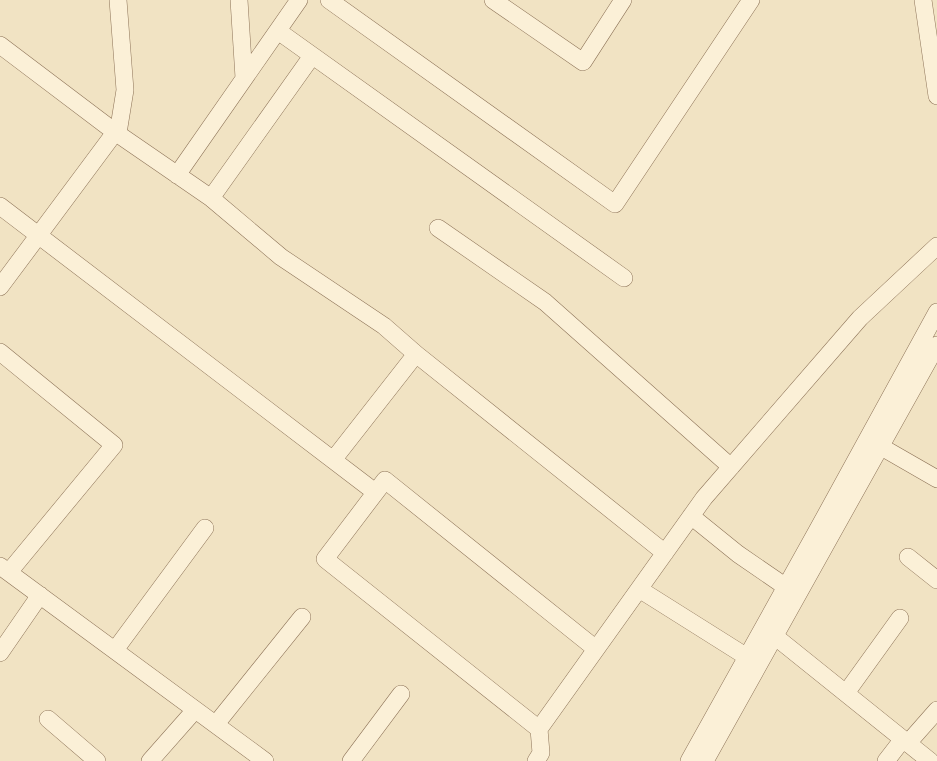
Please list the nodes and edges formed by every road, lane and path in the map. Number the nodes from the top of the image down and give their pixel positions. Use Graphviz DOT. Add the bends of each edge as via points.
graph roads {
  1 [pos="118,0"];
  2 [pos="239,0"];
  3 [pos="299,0"];
  4 [pos="329,0"];
  5 [pos="493,0"];
  6 [pos="623,0"];
  7 [pos="751,0"];
  8 [pos="921,2"];
  9 [pos="278,31"];
  10 [pos="0,45"];
  11 [pos="312,56"];
  12 [pos="936,75"];
  13 [pos="244,78"];
  14 [pos="937,96"];
  15 [pos="116,132"];
  16 [pos="177,174"];
  17 [pos="211,198"];
  18 [pos="0,206"];
  19 [pos="438,228"];
  20 [pos="38,236"];
  21 [pos="937,246"];
  22 [pos="624,278"];
  23 [pos="0,287"];
  24 [pos="937,312"];
  25 [pos="937,345"];
  26 [pos="0,352"];
  27 [pos="416,354"];
  28 [pos="874,443"];
  29 [pos="333,460"];
  30 [pos="732,467"];
  31 [pos="937,479"];
  32 [pos="375,492"];
  33 [pos="691,516"];
  34 [pos="205,528"];
  35 [pos="665,553"];
  36 [pos="908,557"];
  37 [pos="4,569"];
  38 [pos="937,580"];
  39 [pos="786,587"];
  40 [pos="639,589"];
  41 [pos="40,595"];
  42 [pos="302,617"];
  43 [pos="900,618"];
  44 [pos="769,632"];
  45 [pos="596,649"];
  46 [pos="115,650"];
  47 [pos="0,653"];
  48 [pos="747,657"];
  49 [pos="846,693"];
  50 [pos="401,694"];
  51 [pos="196,710"];
  52 [pos="937,710"];
  53 [pos="48,719"];
  54 [pos="216,724"];
  55 [pos="539,729"];
  56 [pos="906,741"];
  57 [pos="97,761"];
  58 [pos="150,761"];
  59 [pos="266,761"];
  60 [pos="351,761"];
  61 [pos="536,761"];
  62 [pos="689,761"];
  63 [pos="705,761"];
  64 [pos="886,761"];
  65 [pos="930,761"];
  1 -- 15 [label="street" via="125,90"];
  2 -- 13 [label="street"];
  3 -- 9 [label="street"];
  4 -- 7 [label="street" via="615,204"];
  5 -- 6 [label="street" via="583,62"];
  8 -- 12 [label="street"];
  9 -- 11 [label="street"];
  9 -- 13 [label="street"];
  10 -- 15 [label="street"];
  11 -- 17 [label="street"];
  11 -- 22 [label="street"];
  12 -- 14 [label="street"];
  13 -- 16 [label="street"];
  15 -- 16 [label="street"];
  15 -- 20 [label="street"];
  16 -- 17 [label="street"];
  17 -- 27 [label="street" via="282,257 384,326"];
  18 -- 20 [label="street"];
  19 -- 30 [label="street" via="545,302"];
  20 -- 23 [label="street"];
  20 -- 29 [label="street"];
  21 -- 30 [label="street" via="860,318"];
  24 -- 28 [label="street"];
  25 -- 28 [label="street"];
  26 -- 37 [label="street" via="114,445"];
  27 -- 29 [label="street"];
  27 -- 35 [label="street"];
  28 -- 31 [label="street"];
  28 -- 39 [label="street"];
  28 -- 44 [label="street"];
  29 -- 32 [label="street"];
  30 -- 33 [label="street"];
  32 -- 45 [label="street" via="384,480"];
  32 -- 55 [label="street" via="325,559"];
  33 -- 35 [label="street"];
  33 -- 39 [label="street" via="738,554"];
  34 -- 46 [label="street"];
  35 -- 40 [label="street"];
  36 -- 38 [label="street"];
  37 -- 41 [label="street"];
  39 -- 44 [label="street"];
  40 -- 45 [label="street"];
  40 -- 48 [label="street"];
  41 -- 46 [label="street"];
  41 -- 47 [label="street"];
  42 -- 54 [label="street"];
  43 -- 49 [label="street"];
  44 -- 48 [label="street"];
  44 -- 49 [label="street"];
  44 -- 63 [label="street"];
  45 -- 55 [label="street"];
  46 -- 51 [label="street"];
  48 -- 62 [label="street"];
  49 -- 56 [label="street"];
  50 -- 60 [label="street"];
  51 -- 54 [label="street"];
  51 -- 58 [label="street"];
  52 -- 56 [label="street"];
  53 -- 57 [label="street"];
  54 -- 59 [label="street"];
  55 -- 61 [label="street" via="541,753"];
  56 -- 64 [label="street"];
  56 -- 65 [label="street"];
}
